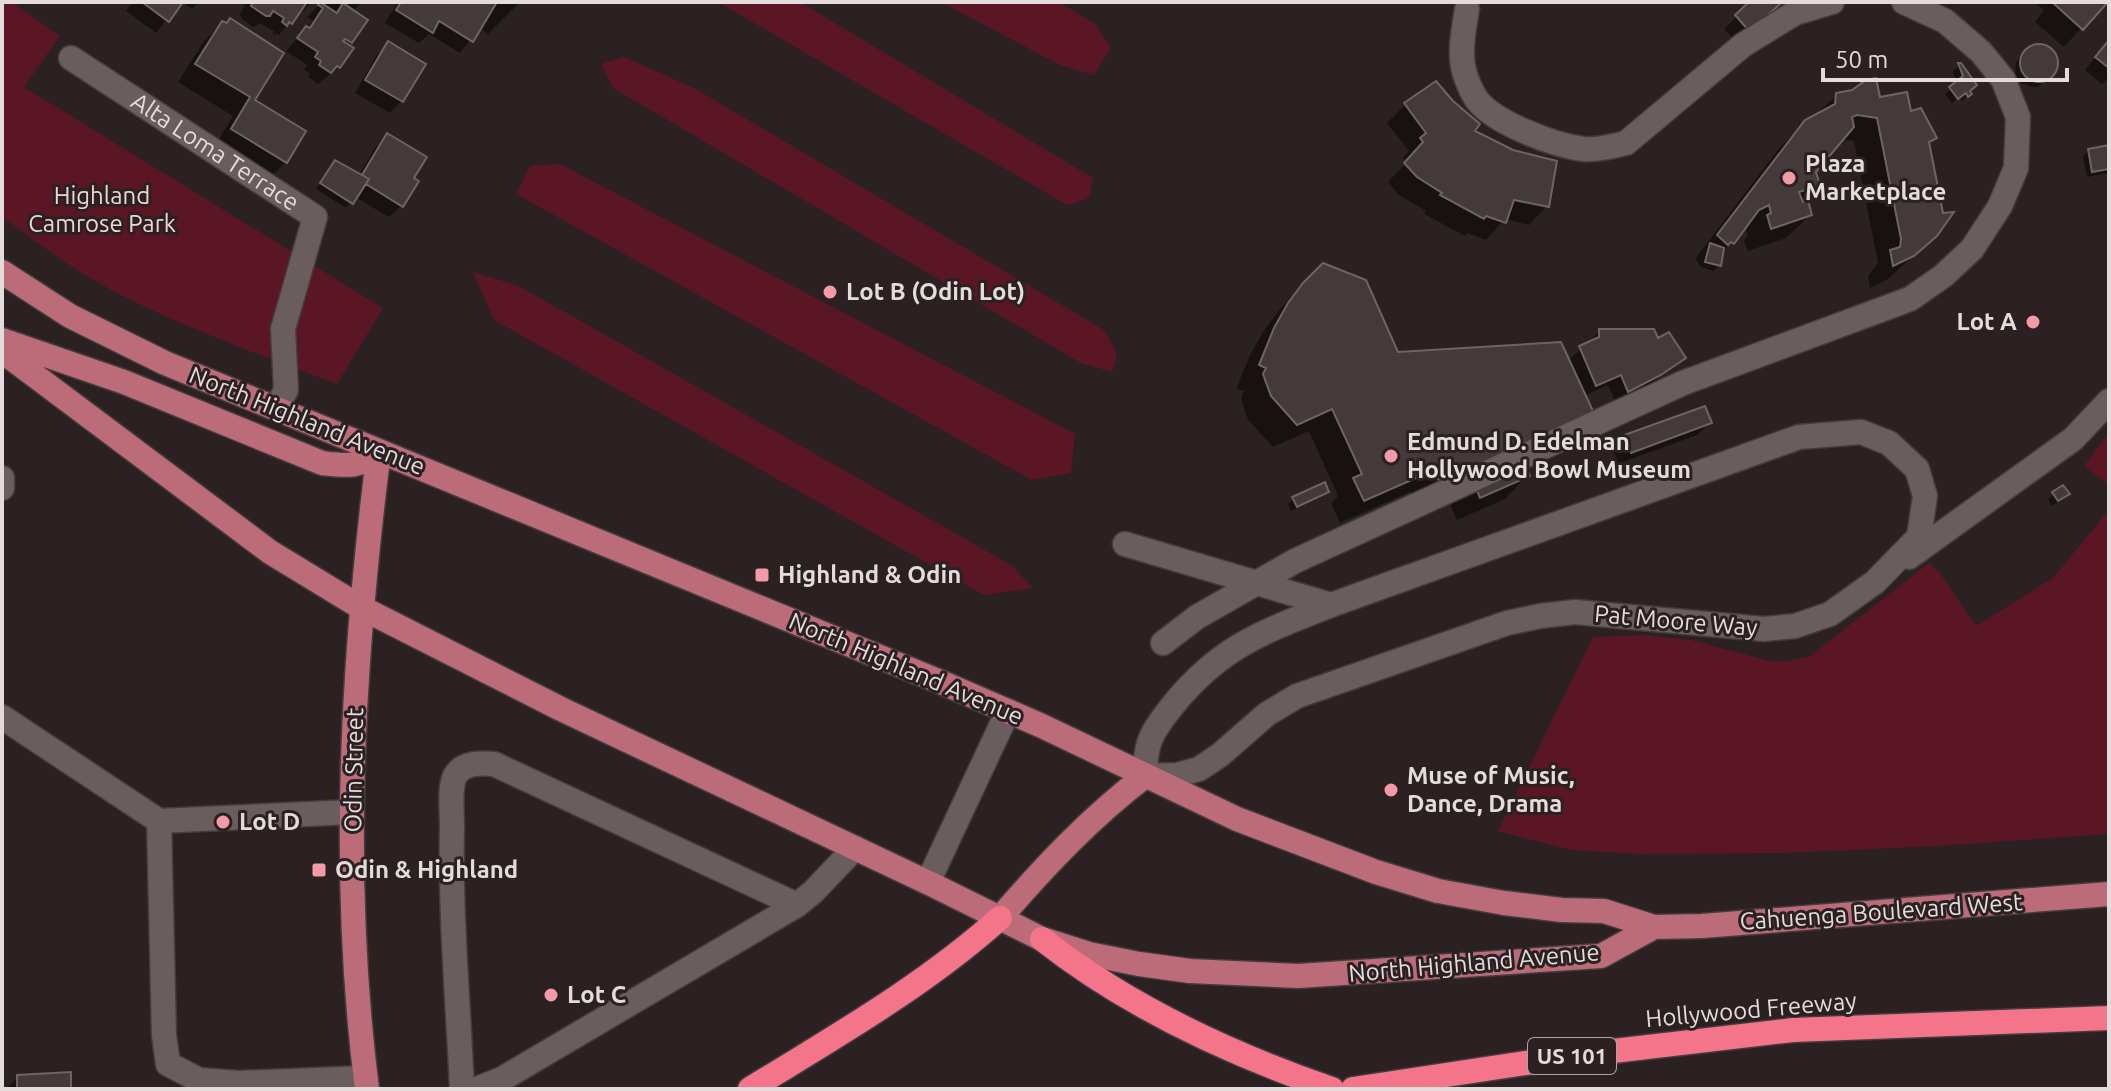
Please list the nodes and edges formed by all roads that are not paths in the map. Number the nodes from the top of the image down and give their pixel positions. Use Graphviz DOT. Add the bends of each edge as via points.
graph roads {
  1 [pos="1832,2"];
  2 [pos="1904,2"];
  3 [pos="1467,9"];
  4 [pos="71,58"];
  5 [pos="2,272"];
  6 [pos="2,340"];
  7 [pos="2,351"];
  8 [pos="2109,401"];
  9 [pos="276,409"];
  10 [pos="379,451"];
  11 [pos="2,478"];
  12 [pos="2,488"];
  13 [pos="1125,544"];
  14 [pos="1875,582"];
  15 [pos="1258,583"];
  16 [pos="1331,605"];
  17 [pos="362,608"];
  18 [pos="1163,643"];
  19 [pos="1008,711"];
  20 [pos="2,717"];
  21 [pos="1145,776"];
  22 [pos="352,812"];
  23 [pos="159,821"];
  24 [pos="855,848"];
  25 [pos="928,882"];
  26 [pos="2109,894"];
  27 [pos="797,905"];
  28 [pos="1000,918"];
  29 [pos="1654,927"];
  30 [pos="1042,939"];
  31 [pos="2109,1018"];
  32 [pos="366,1083"];
  33 [pos="462,1089"];
  34 [pos="477,1089"];
  35 [pos="750,1089"];
  36 [pos="1332,1089"];
  37 [pos="1353,1089"];
  1 -- 3 [label="street" via="1795,13 1743,45 1626,143 1604,149 1543,139 1509,124 1477,100 1463,70"];
  2 -- 15 [label="street" via="1945,21 1981,52 2003,79 2018,117 2016,168 2000,206 1972,249 1943,276 1910,299 1683,383 1295,561"];
  4 -- 9 [label="street, Alta Loma Terrace" via="315,217 283,329 286,390"];
  5 -- 9 [label="main road, North Highland Avenue" via="123,344"];
  6 -- 10 [label="main road" via="124,382 322,463 365,463"];
  7 -- 17 [label="main road, North Highland Avenue" via="270,552"];
  8 -- 14 [label="street" via="2073,439"];
  9 -- 10 [label="main road, North Highland Avenue"];
  10 -- 17 [label="main road, Odin Street"];
  10 -- 19 [label="main road, North Highland Avenue"];
  11 -- 12 [label="street"];
  13 -- 15 [label="street"];
  14 -- 16 [label="street, Pat Moore Way" via="1919,537 1925,496 1917,469 1889,443 1861,432 1799,437"];
  14 -- 21 [label="street, Pat Moore Way" via="1830,614 1795,626 1764,629 1575,612 1507,623 1297,696 1199,769"];
  15 -- 16 [label="street"];
  15 -- 18 [label="street"];
  16 -- 21 [label="street, Pat Moore Way" via="1262,632 1211,664 1152,732"];
  17 -- 22 [label="main road, Odin Street"];
  17 -- 24 [label="main road, North Highland Avenue"];
  19 -- 21 [label="main road, North Highland Avenue"];
  19 -- 25 [label="street"];
  20 -- 23 [label="street"];
  21 -- 28 [label="main road" via="1068,842"];
  21 -- 29 [label="main road, North Highland Avenue" via="1237,819 1438,891 1562,910 1604,911"];
  22 -- 23 [label="street"];
  22 -- 32 [label="main road, Odin Street" via="352,905"];
  23 -- 32 [label="street" via="168,1064 199,1080"];
  24 -- 25 [label="main road, North Highland Avenue"];
  24 -- 27 [label="street"];
  25 -- 28 [label="main road, North Highland Avenue"];
  26 -- 29 [label="main road, Cahuenga Boulevard West"];
  27 -- 33 [label="street" via="494,764 466,766 455,776 452,795 451,862"];
  27 -- 34 [label="street"];
  28 -- 30 [label="main road, North Highland Avenue"];
  28 -- 35 [label="highway" via="922,982"];
  29 -- 30 [label="main road, North Highland Avenue" via="1601,956 1298,976 1139,964"];
  30 -- 36 [label="highway" via="1122,995"];
  31 -- 37 [label="highway, Hollywood Freeway / US 101" via="1793,1030"];
}
